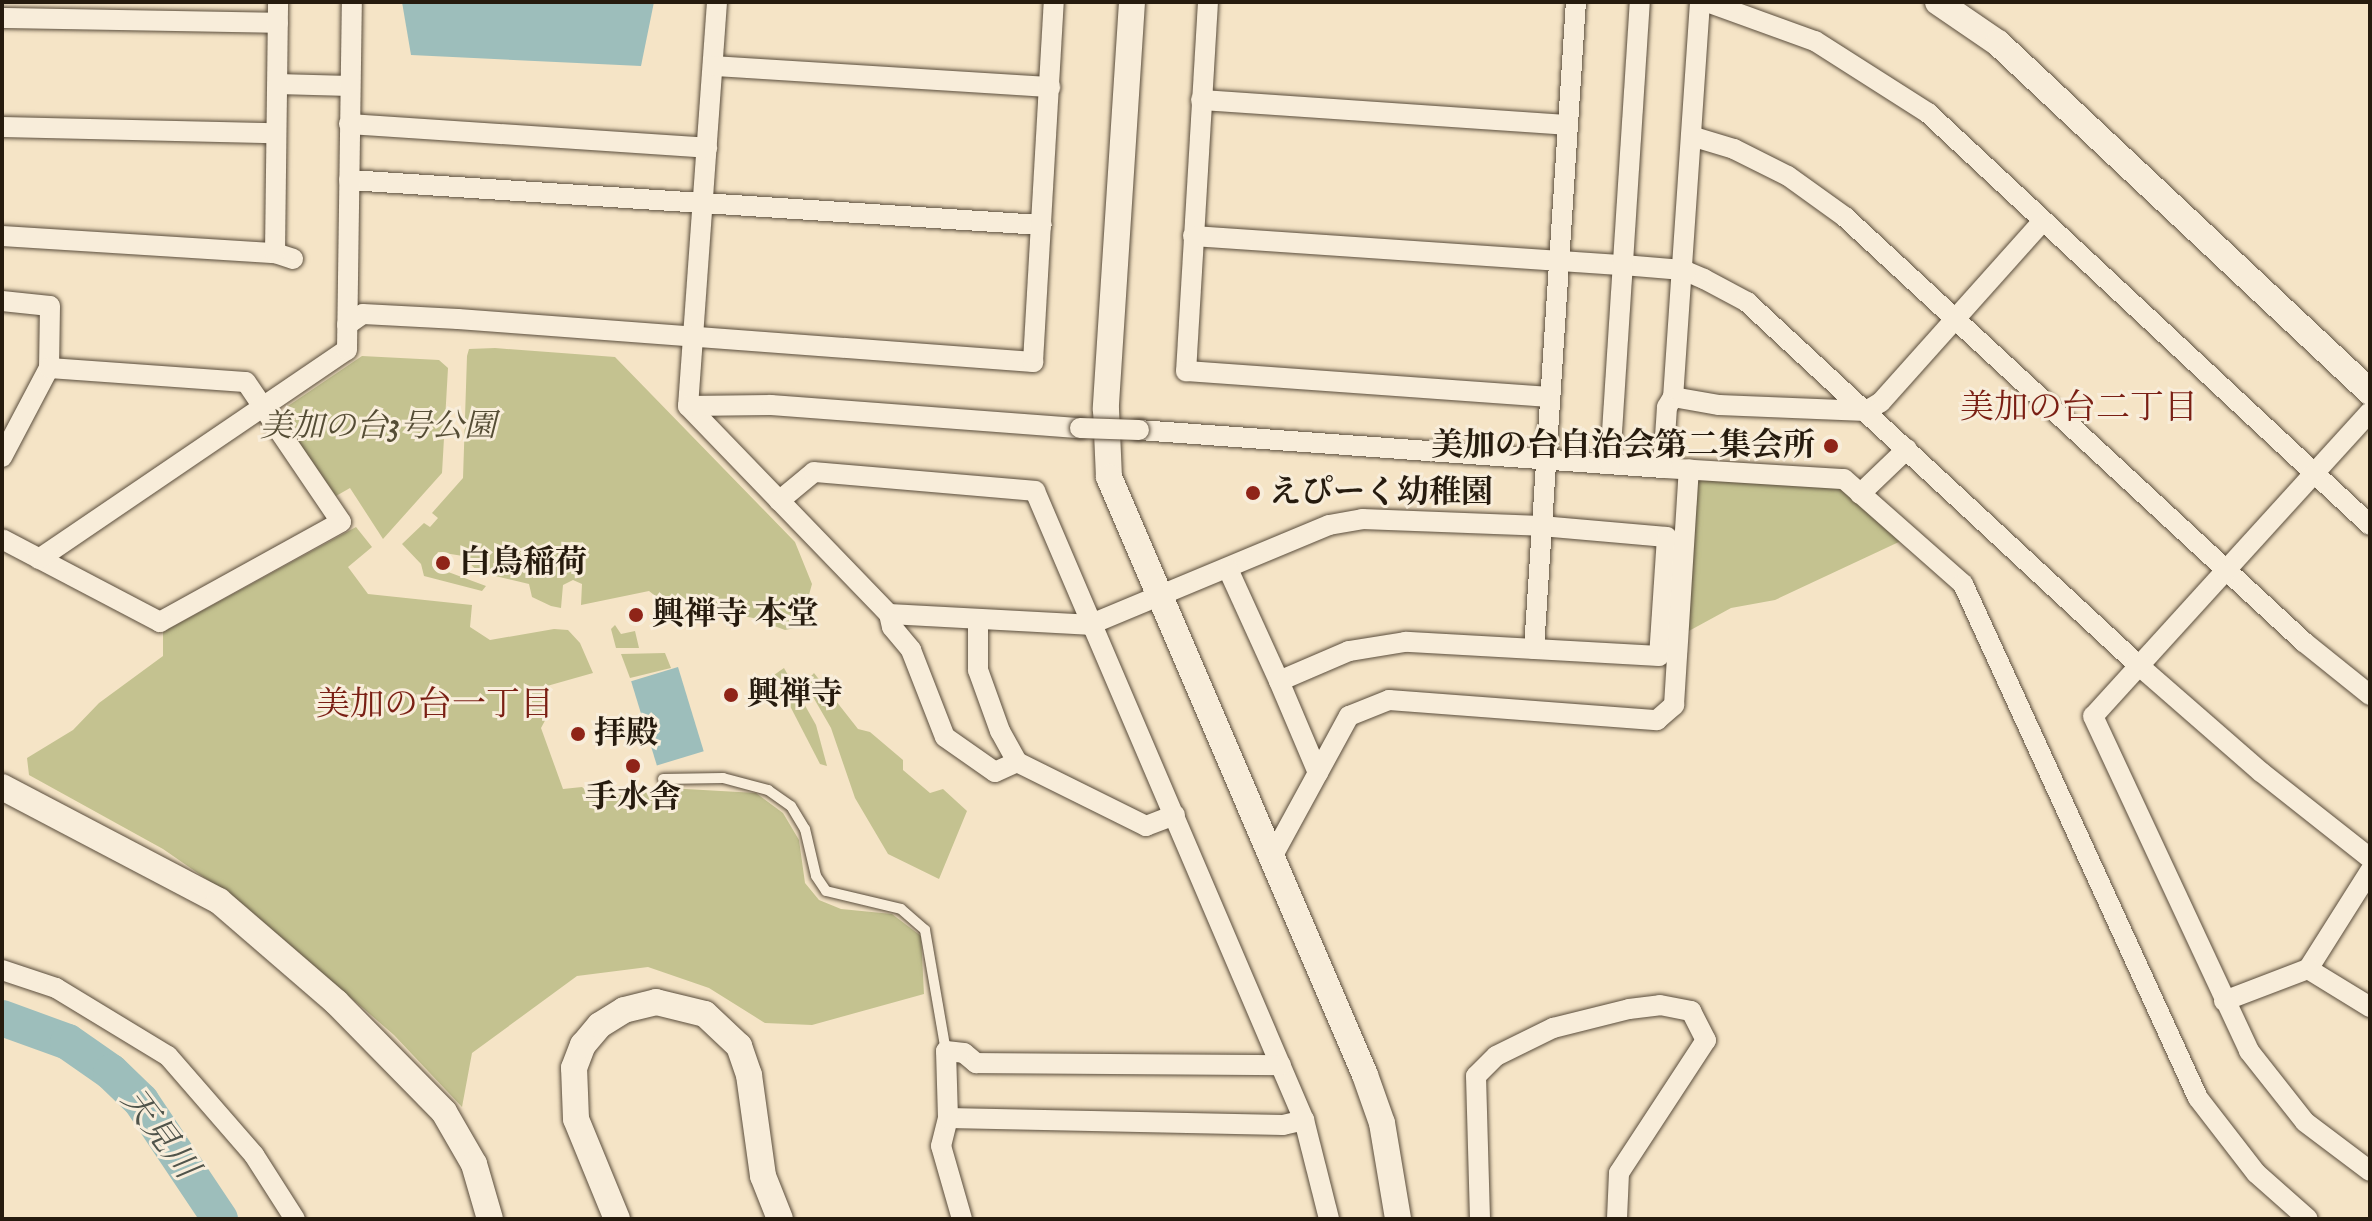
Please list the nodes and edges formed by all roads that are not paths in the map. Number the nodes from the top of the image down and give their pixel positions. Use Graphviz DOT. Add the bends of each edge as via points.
graph roads {
  1 [pos="278,2"];
  2 [pos="352,2"];
  3 [pos="717,2"];
  4 [pos="1054,2"];
  5 [pos="1132,2"];
  6 [pos="1208,2"];
  7 [pos="1576,2"];
  8 [pos="1640,2"];
  9 [pos="1700,2"];
  10 [pos="1707,2"];
  11 [pos="1938,2"];
  12 [pos="2,18"];
  13 [pos="278,23"];
  14 [pos="714,66"];
  15 [pos="278,84"];
  16 [pos="349,86"];
  17 [pos="1050,87"];
  18 [pos="1201,100"];
  19 [pos="349,124"];
  20 [pos="1567,125"];
  21 [pos="2,127"];
  22 [pos="274,133"];
  23 [pos="1691,136"];
  24 [pos="707,148"];
  25 [pos="349,180"];
  26 [pos="703,201"];
  27 [pos="2042,222"];
  28 [pos="1042,225"];
  29 [pos="2,236"];
  30 [pos="1193,236"];
  31 [pos="1561,260"];
  32 [pos="1623,265"];
  33 [pos="1683,270"];
  34 [pos="2,301"];
  35 [pos="1957,317"];
  36 [pos="347,325"];
  37 [pos="691,335"];
  38 [pos="49,368"];
  39 [pos="2370,392"];
  40 [pos="1550,397"];
  41 [pos="1673,397"];
  42 [pos="688,406"];
  43 [pos="265,410"];
  44 [pos="1866,411"];
  45 [pos="2370,412"];
  46 [pos="1907,449"];
  47 [pos="2,457"];
  48 [pos="1547,459"];
  49 [pos="1610,463"];
  50 [pos="1663,468"];
  51 [pos="1689,469"];
  52 [pos="2315,473"];
  53 [pos="1860,494"];
  54 [pos="779,501"];
  55 [pos="2370,525"];
  56 [pos="1541,526"];
  57 [pos="2,539"];
  58 [pos="39,559"];
  59 [pos="1228,569"];
  60 [pos="2225,569"];
  61 [pos="1158,595"];
  62 [pos="889,614"];
  63 [pos="978,621"];
  64 [pos="1089,625"];
  65 [pos="1534,649"];
  66 [pos="2136,663"];
  67 [pos="1279,681"];
  68 [pos="2370,695"];
  69 [pos="1017,762"];
  70 [pos="1318,773"];
  71 [pos="663,779"];
  72 [pos="2,787"];
  73 [pos="1175,815"];
  74 [pos="2370,858"];
  75 [pos="1271,859"];
  76 [pos="2370,871"];
  77 [pos="2308,969"];
  78 [pos="2,970"];
  79 [pos="2224,1001"];
  80 [pos="2370,1007"];
  81 [pos="946,1051"];
  82 [pos="1281,1065"];
  83 [pos="948,1118"];
  84 [pos="1304,1120"];
  85 [pos="2370,1171"];
  86 [pos="295,1219"];
  87 [pos="490,1219"];
  88 [pos="617,1219"];
  89 [pos="780,1219"];
  90 [pos="962,1219"];
  91 [pos="1329,1219"];
  92 [pos="1398,1219"];
  93 [pos="1480,1219"];
  94 [pos="1617,1219"];
  95 [pos="2308,1219"];
  1 -- 13 [label="street"];
  2 -- 16 [label="street"];
  3 -- 14 [label="street"];
  4 -- 17 [label="street"];
  5 -- 61 [label="street" via="1107,445 1109,477 1123,519"];
  6 -- 18 [label="street"];
  7 -- 20 [label="street"];
  8 -- 32 [label="street"];
  9 -- 23 [label="street"];
  10 -- 27 [label="street" via="1815,41 1899,90"];
  11 -- 39 [label="street" via="1998,43"];
  12 -- 13 [label="street"];
  13 -- 15 [label="street"];
  14 -- 17 [label="street"];
  14 -- 24 [label="street"];
  15 -- 16 [label="street"];
  15 -- 22 [label="street"];
  16 -- 19 [label="street"];
  17 -- 28 [label="street"];
  18 -- 20 [label="street"];
  18 -- 30 [label="street"];
  19 -- 24 [label="street"];
  19 -- 25 [label="street"];
  20 -- 31 [label="street"];
  21 -- 22 [label="street"];
  22 -- 29 [label="street" via="284,256"];
  23 -- 33 [label="street"];
  23 -- 35 [label="street" via="1734,149 1815,193"];
  24 -- 26 [label="street"];
  25 -- 26 [label="street"];
  25 -- 36 [label="street" via="340,261"];
  26 -- 28 [label="street"];
  26 -- 37 [label="street"];
  27 -- 35 [label="street"];
  27 -- 52 [label="street"];
  28 -- 37 [label="street" via="1033,362"];
  30 -- 31 [label="street"];
  30 -- 40 [label="street" via="1186,371"];
  31 -- 32 [label="street"];
  31 -- 40 [label="street"];
  32 -- 33 [label="street"];
  32 -- 49 [label="street"];
  33 -- 41 [label="street"];
  33 -- 44 [label="street" via="1747,302"];
  34 -- 38 [label="street" via="50,306"];
  35 -- 44 [label="street" via="1881,402"];
  35 -- 60 [label="street"];
  36 -- 37 [label="street" via="363,314"];
  36 -- 43 [label="street" via="347,350"];
  37 -- 42 [label="street"];
  38 -- 43 [label="street" via="246,382"];
  38 -- 47 [label="street"];
  40 -- 48 [label="street"];
  41 -- 44 [label="street" via="1719,405"];
  41 -- 50 [label="street" via="1667,407"];
  42 -- 48 [label="street, bridge" via="771,405"];
  42 -- 54 [label="street"];
  43 -- 58 [label="street"];
  43 -- 58 [label="street" via="341,522 160,622"];
  44 -- 46 [label="street"];
  45 -- 52 [label="street"];
  46 -- 53 [label="street"];
  46 -- 66 [label="street"];
  48 -- 49 [label="street"];
  48 -- 56 [label="street"];
  49 -- 50 [label="street"];
  50 -- 51 [label="street"];
  51 -- 53 [label="street" via="1844,479"];
  51 -- 70 [label="street" via="1674,705 1657,720 1389,700 1349,716"];
  52 -- 55 [label="street"];
  52 -- 60 [label="street"];
  53 -- 95 [label="street" via="1963,584 2198,1098 2256,1173"];
  54 -- 62 [label="street"];
  54 -- 64 [label="street" via="814,472 1035,491"];
  56 -- 59 [label="street" via="1362,519 1329,525"];
  56 -- 65 [label="street"];
  56 -- 65 [label="street" via="1667,537 1659,656"];
  57 -- 58 [label="street"];
  59 -- 61 [label="street"];
  59 -- 67 [label="street"];
  60 -- 66 [label="street"];
  60 -- 68 [label="street"];
  61 -- 64 [label="street"];
  61 -- 75 [label="street"];
  62 -- 63 [label="street"];
  62 -- 69 [label="street" via="911,650 945,737 995,772"];
  63 -- 64 [label="street"];
  63 -- 69 [label="street" via="978,670"];
  64 -- 73 [label="street"];
  65 -- 67 [label="street" via="1377,644"];
  66 -- 74 [label="street"];
  66 -- 79 [label="street" via="2093,716"];
  67 -- 70 [label="street"];
  69 -- 73 [label="street" via="1146,826"];
  70 -- 75 [label="street"];
  71 -- 81 [label="lane" via="723,778 768,790 791,806 805,829 816,876 826,891 901,909 925,930"];
  72 -- 87 [label="street" via="219,901 336,1002 444,1112 474,1164"];
  73 -- 82 [label="street"];
  75 -- 92 [label="street" via="1374,1099 1394,1177"];
  76 -- 77 [label="street"];
  77 -- 79 [label="street"];
  77 -- 80 [label="street"];
  78 -- 86 [label="street" via="56,988 168,1056 254,1155"];
  79 -- 85 [label="street" via="2275,1088 2305,1122"];
  81 -- 82 [label="street" via="964,1053 976,1063"];
  81 -- 83 [label="street"];
  82 -- 84 [label="street"];
  83 -- 84 [label="street" via="1267,1125"];
  83 -- 90 [label="street" via="941,1146"];
  84 -- 91 [label="street"];
  88 -- 89 [label="street" via="576,1119 574,1068 583,1045 600,1025 624,1010 656,1002 705,1014 739,1046 749,1075 763,1176"];
  93 -- 94 [label="street" via="1476,1076 1496,1056 1553,1028 1629,1009 1660,1005 1691,1011 1706,1040 1619,1173"];
}
